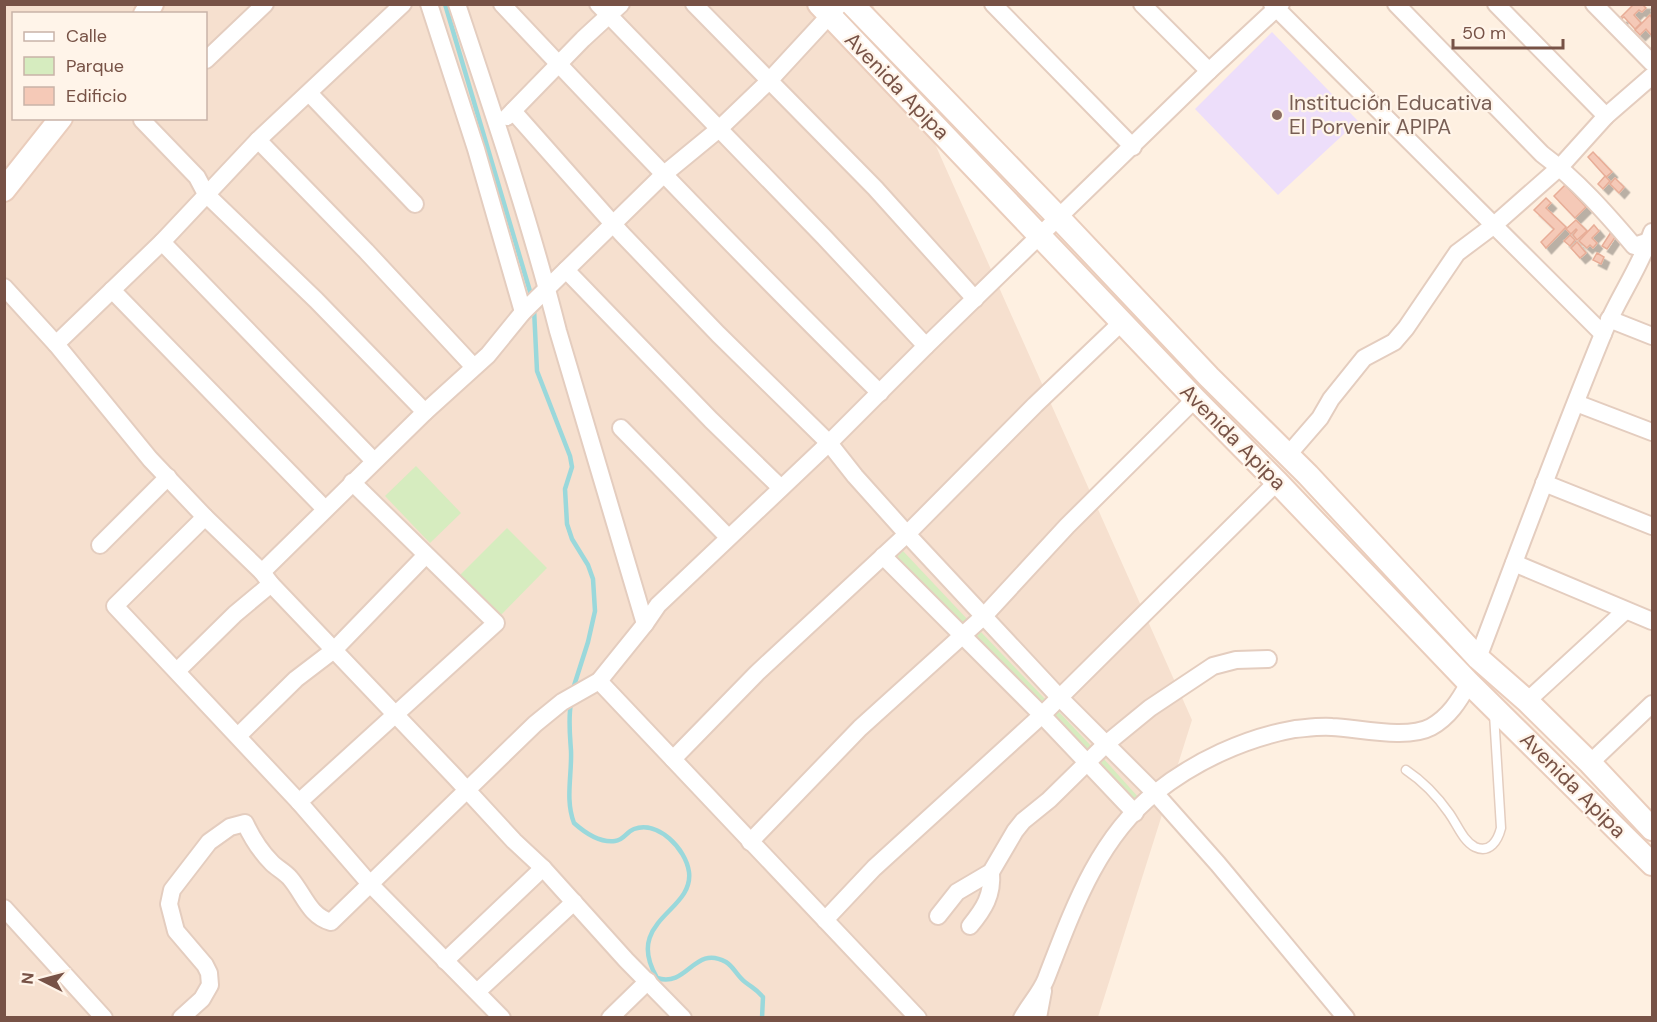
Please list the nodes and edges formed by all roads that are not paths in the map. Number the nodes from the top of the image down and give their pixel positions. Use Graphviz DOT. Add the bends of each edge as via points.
graph roads {
  1 [pos="265,4"];
  2 [pos="429,4"];
  3 [pos="457,4"];
  4 [pos="502,4"];
  5 [pos="694,4"];
  6 [pos="852,4"];
  7 [pos="993,4"];
  8 [pos="1142,4"];
  9 [pos="1396,4"];
  10 [pos="1496,4"];
  11 [pos="1594,4"];
  12 [pos="400,6"];
  13 [pos="1276,6"];
  14 [pos="609,8"];
  15 [pos="830,8"];
  16 [pos="207,59"];
  17 [pos="1653,63"];
  18 [pos="559,65"];
  19 [pos="1209,71"];
  20 [pos="1653,76"];
  21 [pos="768,82"];
  22 [pos="309,93"];
  23 [pos="513,111"];
  24 [pos="1606,116"];
  25 [pos="59,120"];
  26 [pos="143,120"];
  27 [pos="497,126"];
  28 [pos="719,129"];
  29 [pos="258,140"];
  30 [pos="1132,147"];
  31 [pos="1560,167"];
  32 [pos="663,175"];
  33 [pos="4,190"];
  34 [pos="206,194"];
  35 [pos="415,204"];
  36 [pos="1058,217"];
  37 [pos="615,223"];
  38 [pos="1492,226"];
  39 [pos="1040,235"];
  40 [pos="1651,238"];
  41 [pos="162,242"];
  42 [pos="566,270"];
  43 [pos="4,287"];
  44 [pos="112,290"];
  45 [pos="547,290"];
  46 [pos="975,298"];
  47 [pos="524,312"];
  48 [pos="1122,322"];
  49 [pos="1606,326"];
  50 [pos="1653,336"];
  51 [pos="56,344"];
  52 [pos="926,345"];
  53 [pos="473,366"];
  54 [pos="880,393"];
  55 [pos="1195,399"];
  56 [pos="1576,403"];
  57 [pos="425,412"];
  58 [pos="621,428"];
  59 [pos="1653,432"];
  60 [pos="829,443"];
  61 [pos="1287,456"];
  62 [pos="374,461"];
  63 [pos="168,477"];
  64 [pos="352,482"];
  65 [pos="1278,482"];
  66 [pos="1544,483"];
  67 [pos="781,488"];
  68 [pos="325,509"];
  69 [pos="205,517"];
  70 [pos="1653,526"];
  71 [pos="907,534"];
  72 [pos="728,537"];
  73 [pos="100,545"];
  74 [pos="426,555"];
  75 [pos="883,556"];
  76 [pos="1514,563"];
  77 [pos="267,578"];
  78 [pos="1625,611"];
  79 [pos="984,616"];
  80 [pos="1653,621"];
  81 [pos="645,624"];
  82 [pos="962,637"];
  83 [pos="334,650"];
  84 [pos="1478,658"];
  85 [pos="1268,659"];
  86 [pos="177,671"];
  87 [pos="599,681"];
  88 [pos="1469,683"];
  89 [pos="1060,698"];
  90 [pos="1527,701"];
  91 [pos="1653,704"];
  92 [pos="1494,707"];
  93 [pos="396,715"];
  94 [pos="1042,716"];
  95 [pos="238,736"];
  96 [pos="1106,744"];
  97 [pos="673,759"];
  98 [pos="1087,763"];
  99 [pos="1590,763"];
  100 [pos="1406,770"];
  101 [pos="467,791"];
  102 [pos="1155,793"];
  103 [pos="299,802"];
  104 [pos="1135,813"];
  105 [pos="1652,827"];
  106 [pos="750,842"];
  107 [pos="1653,864"];
  108 [pos="543,868"];
  109 [pos="991,872"];
  110 [pos="370,884"];
  111 [pos="574,903"];
  112 [pos="4,908"];
  113 [pos="938,916"];
  114 [pos="825,920"];
  115 [pos="970,926"];
  116 [pos="445,960"];
  117 [pos="648,981"];
  118 [pos="1045,981"];
  119 [pos="477,992"];
  120 [pos="104,1017"];
  121 [pos="181,1017"];
  122 [pos="502,1017"];
  123 [pos="610,1017"];
  124 [pos="683,1017"];
  125 [pos="918,1017"];
  126 [pos="1022,1017"];
  127 [pos="1038,1017"];
  128 [pos="1346,1017"];
  1 -- 16 [label="street"];
  2 -- 47 [label="street"];
  3 -- 27 [label="street"];
  4 -- 18 [label="street"];
  5 -- 21 [label="street"];
  6 -- 36 [label="street, Avenida Apipa"];
  7 -- 30 [label="street"];
  8 -- 19 [label="street"];
  9 -- 31 [label="street" via="1542,154"];
  10 -- 24 [label="street"];
  11 -- 17 [label="street"];
  12 -- 22 [label="street"];
  13 -- 19 [label="street"];
  13 -- 38 [label="street"];
  14 -- 18 [label="street"];
  14 -- 28 [label="street"];
  15 -- 21 [label="street"];
  15 -- 39 [label="street, Avenida Apipa"];
  18 -- 23 [label="street"];
  18 -- 32 [label="street"];
  19 -- 30 [label="street"];
  20 -- 24 [label="street"];
  21 -- 28 [label="street"];
  21 -- 46 [label="street" via="875,188"];
  22 -- 29 [label="street"];
  22 -- 35 [label="street"];
  23 -- 27 [label="street"];
  23 -- 37 [label="street"];
  24 -- 31 [label="street"];
  25 -- 33 [label="street"];
  26 -- 34 [label="street" via="197,177"];
  27 -- 45 [label="street"];
  28 -- 32 [label="street"];
  28 -- 52 [label="street"];
  29 -- 34 [label="street"];
  29 -- 53 [label="street"];
  30 -- 36 [label="street"];
  31 -- 38 [label="street"];
  31 -- 40 [label="street" via="1634,246"];
  32 -- 37 [label="street"];
  32 -- 54 [label="street"];
  34 -- 41 [label="street"];
  34 -- 57 [label="street"];
  36 -- 39 [label="street"];
  36 -- 61 [label="street, Avenida Apipa"];
  37 -- 42 [label="street"];
  37 -- 60 [label="street" via="718,334"];
  38 -- 49 [label="street"];
  38 -- 61 [label="street" via="1457,253 1406,328 1394,342 1364,358"];
  39 -- 46 [label="street"];
  39 -- 48 [label="street, Avenida Apipa"];
  40 -- 49 [label="street"];
  41 -- 44 [label="street"];
  41 -- 62 [label="street"];
  42 -- 45 [label="street"];
  42 -- 67 [label="street"];
  43 -- 51 [label="street"];
  44 -- 51 [label="street"];
  44 -- 68 [label="street"];
  45 -- 47 [label="street"];
  45 -- 81 [label="street"];
  46 -- 52 [label="street"];
  47 -- 53 [label="street" via="488,355"];
  48 -- 55 [label="street, Avenida Apipa"];
  48 -- 71 [label="street"];
  49 -- 50 [label="street"];
  49 -- 56 [label="street"];
  51 -- 63 [label="street"];
  52 -- 54 [label="street"];
  53 -- 57 [label="street"];
  54 -- 60 [label="street"];
  55 -- 65 [label="street, Avenida Apipa"];
  55 -- 79 [label="street" via="1067,526"];
  56 -- 59 [label="street"];
  56 -- 66 [label="street"];
  57 -- 62 [label="street"];
  58 -- 72 [label="street"];
  60 -- 67 [label="street"];
  60 -- 71 [label="street"];
  61 -- 84 [label="street, Avenida Apipa"];
  62 -- 64 [label="street"];
  63 -- 69 [label="street"];
  63 -- 73 [label="street"];
  64 -- 68 [label="street"];
  64 -- 74 [label="street"];
  65 -- 88 [label="street, Avenida Apipa"];
  65 -- 89 [label="street"];
  66 -- 70 [label="street"];
  66 -- 76 [label="street"];
  67 -- 72 [label="street"];
  68 -- 77 [label="street"];
  69 -- 77 [label="street"];
  69 -- 86 [label="street" via="115,606"];
  71 -- 75 [label="street"];
  71 -- 79 [label="street"];
  72 -- 81 [label="street" via="657,605"];
  74 -- 83 [label="street"];
  74 -- 93 [label="street" via="496,623"];
  75 -- 82 [label="street"];
  75 -- 97 [label="street" via="757,673"];
  76 -- 78 [label="street"];
  76 -- 84 [label="street"];
  77 -- 83 [label="street"];
  77 -- 86 [label="street"];
  78 -- 80 [label="street"];
  78 -- 90 [label="street"];
  79 -- 82 [label="street"];
  79 -- 89 [label="street"];
  81 -- 87 [label="street"];
  82 -- 94 [label="street"];
  82 -- 106 [label="street" via="860,728"];
  83 -- 93 [label="street"];
  83 -- 95 [label="street" via="296,679"];
  84 -- 90 [label="street, Avenida Apipa"];
  85 -- 96 [label="street" via="1236,660 1213,666 1150,708"];
  86 -- 95 [label="street"];
  87 -- 97 [label="street"];
  87 -- 101 [label="street" via="562,702"];
  88 -- 92 [label="street, Avenida Apipa"];
  88 -- 102 [label="street" via="1458,704 1429,729 1405,733 1329,727 1295,729 1221,753"];
  89 -- 94 [label="street"];
  89 -- 96 [label="street"];
  90 -- 99 [label="street, Avenida Apipa"];
  91 -- 99 [label="street"];
  92 -- 100 [label="lane" via="1501,828 1492,846 1475,847 1466,840 1423,781"];
  92 -- 107 [label="street, Avenida Apipa"];
  93 -- 101 [label="street"];
  93 -- 103 [label="street"];
  94 -- 98 [label="street"];
  94 -- 114 [label="street" via="874,868"];
  95 -- 103 [label="street"];
  96 -- 98 [label="street"];
  96 -- 102 [label="street"];
  97 -- 106 [label="street"];
  98 -- 104 [label="street"];
  98 -- 109 [label="street" via="1023,821"];
  99 -- 105 [label="street, Avenida Apipa"];
  101 -- 108 [label="street"];
  101 -- 110 [label="street"];
  102 -- 104 [label="street"];
  102 -- 128 [label="street"];
  103 -- 110 [label="street"];
  104 -- 118 [label="street" via="1089,876"];
  106 -- 114 [label="street"];
  108 -- 111 [label="street"];
  108 -- 116 [label="street"];
  109 -- 113 [label="street" via="957,892"];
  109 -- 115 [label="street" via="990,896"];
  110 -- 116 [label="street"];
  110 -- 121 [label="street" via="332,922 321,919 290,878 264,855 245,823 219,833 172,890 169,904 176,932 209,974 210,985 202,999"];
  111 -- 117 [label="street"];
  111 -- 119 [label="street"];
  112 -- 120 [label="street"];
  114 -- 125 [label="street"];
  116 -- 119 [label="street"];
  117 -- 123 [label="street"];
  117 -- 124 [label="street"];
  118 -- 126 [label="street"];
  118 -- 127 [label="street"];
  119 -- 122 [label="street"];
}
